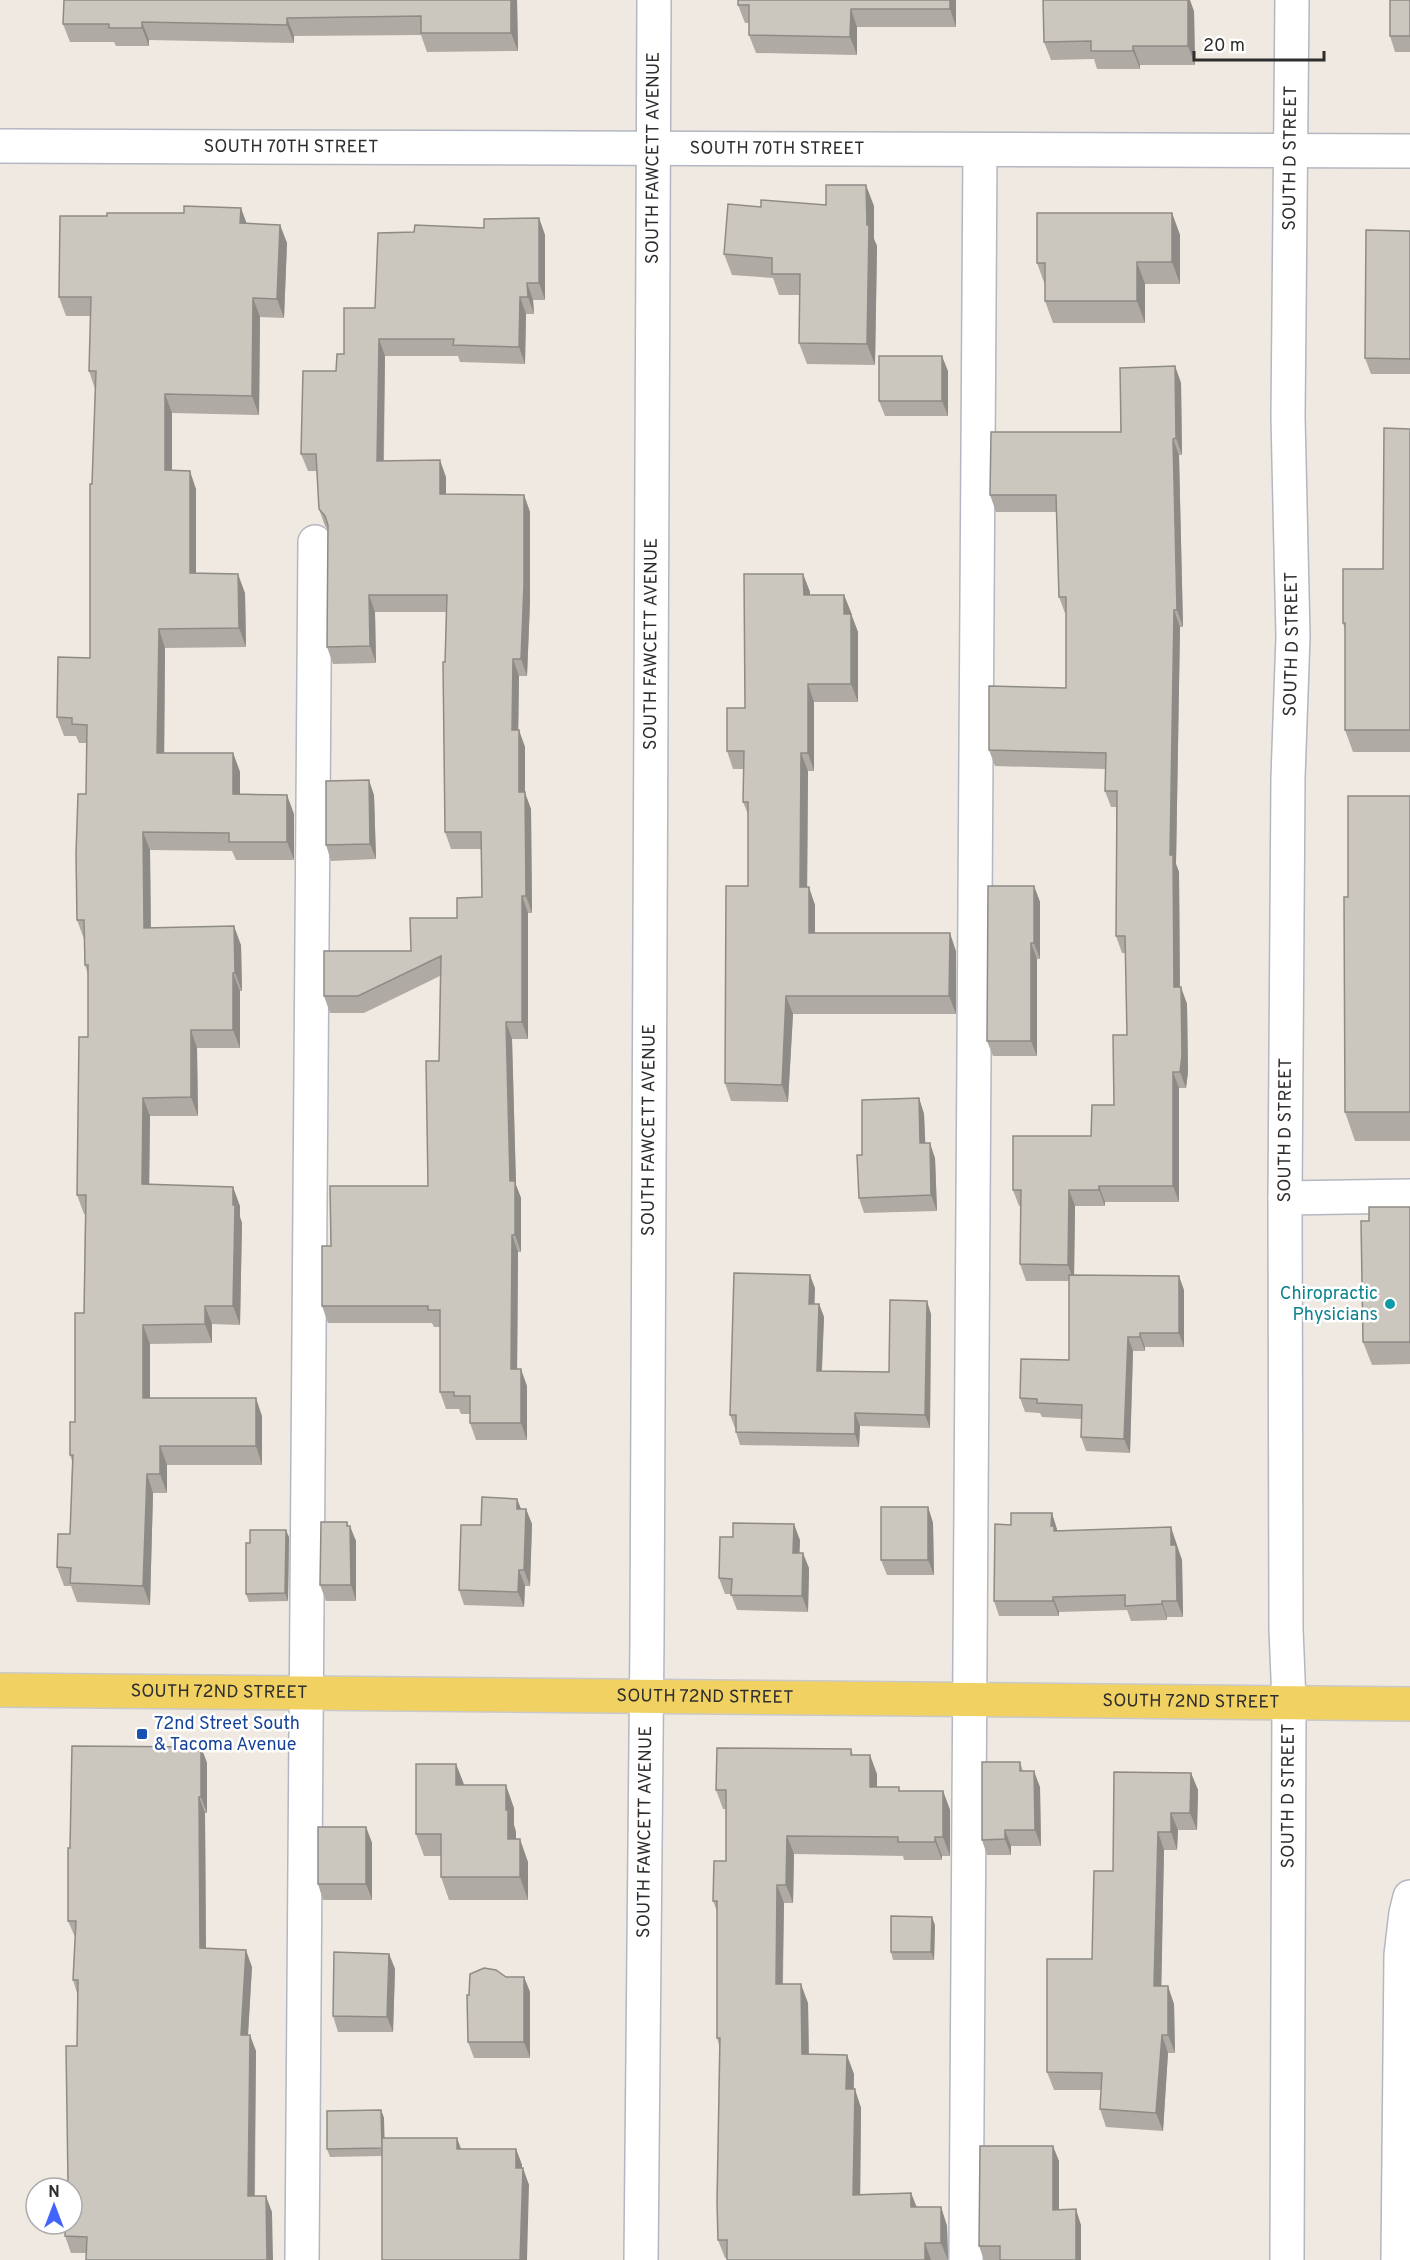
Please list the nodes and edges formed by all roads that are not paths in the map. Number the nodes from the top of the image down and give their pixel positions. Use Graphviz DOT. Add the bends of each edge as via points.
graph roads {
  1 [pos="654,0"];
  2 [pos="1292,0"];
  3 [pos="0,146"];
  4 [pos="654,149"];
  5 [pos="1289,149"];
  6 [pos="980,150"];
  7 [pos="1410,151"];
  8 [pos="315,542"];
  9 [pos="1410,1196"];
  10 [pos="1285,1198"];
  11 [pos="0,1690"];
  12 [pos="307,1693"];
  13 [pos="646,1696"];
  14 [pos="970,1699"];
  15 [pos="1289,1702"];
  16 [pos="1410,1704"];
  17 [pos="1410,1897"];
  18 [pos="302,2260"];
  19 [pos="641,2260"];
  20 [pos="966,2260"];
  21 [pos="1287,2260"];
  22 [pos="1398,2260"];
  1 -- 4 [label="street, SOUTH FAWCETT AVENUE"];
  2 -- 5 [label="street, SOUTH D STREET"];
  3 -- 4 [label="street, SOUTH 70TH STREET"];
  4 -- 6 [label="street, SOUTH 70TH STREET"];
  4 -- 13 [label="street, SOUTH FAWCETT AVENUE"];
  5 -- 6 [label="street, SOUTH 70TH STREET"];
  5 -- 7 [label="street, SOUTH 70TH STREET"];
  5 -- 10 [label="street, SOUTH D STREET" via="1288,417 1293,636"];
  6 -- 14 [label="street"];
  8 -- 12 [label="street"];
  9 -- 10 [label="street"];
  10 -- 15 [label="street, SOUTH D STREET"];
  11 -- 12 [label="main road, SOUTH 72ND STREET"];
  12 -- 13 [label="main road, SOUTH 72ND STREET"];
  12 -- 18 [label="street"];
  13 -- 14 [label="main road, SOUTH 72ND STREET"];
  13 -- 19 [label="street, SOUTH FAWCETT AVENUE"];
  14 -- 15 [label="main road, SOUTH 72ND STREET"];
  14 -- 20 [label="street"];
  15 -- 16 [label="main road, SOUTH 72ND STREET"];
  15 -- 21 [label="street, SOUTH D STREET"];
  17 -- 22 [label="street" via="1401,1955"];
}
